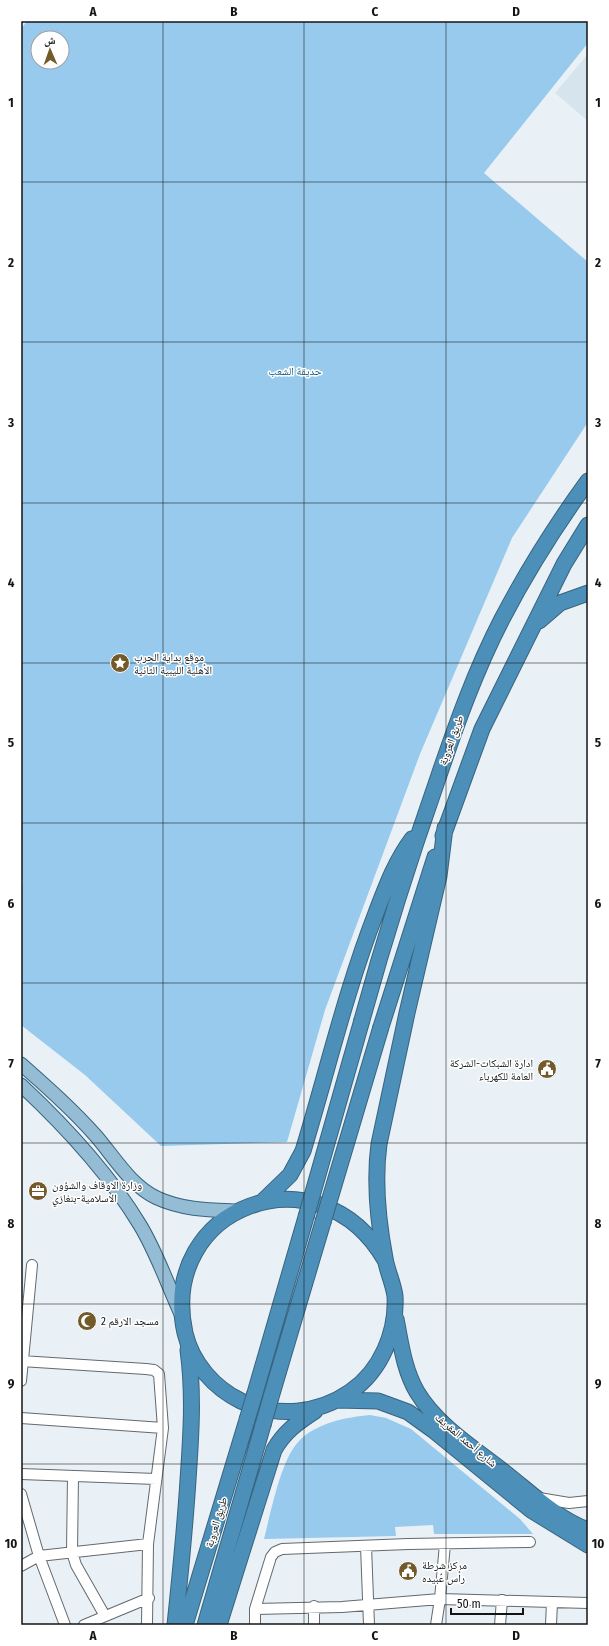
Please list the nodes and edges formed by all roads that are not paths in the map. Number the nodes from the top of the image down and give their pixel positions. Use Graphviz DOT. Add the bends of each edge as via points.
graph roads {
  1 [pos="588,480"];
  2 [pos="588,525"];
  3 [pos="588,593"];
  4 [pos="529,635"];
  5 [pos="420,827"];
  6 [pos="445,828"];
  7 [pos="21,1064"];
  8 [pos="21,1085"];
  9 [pos="261,1202"];
  10 [pos="237,1211"];
  11 [pos="385,1260"];
  12 [pos="32,1265"];
  13 [pos="395,1313"];
  14 [pos="182,1316"];
  15 [pos="187,1341"];
  16 [pos="22,1361"];
  17 [pos="21,1380"];
  18 [pos="330,1403"];
  19 [pos="21,1418"];
  20 [pos="163,1428"];
  21 [pos="21,1474"];
  22 [pos="72,1476"];
  23 [pos="156,1479"];
  24 [pos="21,1494"];
  25 [pos="537,1498"];
  26 [pos="588,1501"];
  27 [pos="588,1530"];
  28 [pos="530,1542"];
  29 [pos="148,1544"];
  30 [pos="445,1544"];
  31 [pos="588,1545"];
  32 [pos="366,1546"];
  33 [pos="72,1552"];
  34 [pos="39,1556"];
  35 [pos="21,1566"];
  36 [pos="149,1598"];
  37 [pos="440,1599"];
  38 [pos="502,1600"];
  39 [pos="552,1602"];
  40 [pos="588,1603"];
  41 [pos="369,1605"];
  42 [pos="314,1606"];
  43 [pos="255,1609"];
  44 [pos="105,1616"];
  45 [pos="66,1625"];
  46 [pos="84,1625"];
  47 [pos="147,1625"];
  48 [pos="175,1625"];
  49 [pos="185,1625"];
  50 [pos="205,1625"];
  51 [pos="219,1625"];
  52 [pos="255,1625"];
  53 [pos="314,1625"];
  54 [pos="369,1625"];
  55 [pos="436,1625"];
  56 [pos="500,1625"];
  57 [pos="551,1625"];
  1 -- 5 [label="highway, طريق العروبة" via="540,552 502,619 457,723"];
  2 -- 4 [label="highway" via="564,564"];
  3 -- 4 [label="highway" via="560,603"];
  4 -- 6 [label="highway" via="482,729"];
  5 -- 9 [label="highway" via="396,864 370,930 352,982 303,1151 290,1175"];
  5 -- 49 [label="highway, طريق العروبة, bridge"];
  6 -- 11 [label="highway" via="439,876 379,1144 376,1181"];
  6 -- 50 [label="highway, طريق العروبة, bridge" via="381,1027"];
  7 -- 10 [label="main road" via="95,1135 143,1189 180,1206"];
  8 -- 14 [label="main road" via="91,1157 120,1193 149,1241"];
  9 -- 10 [label="highway"];
  9 -- 11 [label="highway" via="294,1199 315,1202 341,1212 366,1233"];
  10 -- 14 [label="highway" via="220,1223 193,1255 185,1275"];
  11 -- 13 [label="highway" via="393,1289"];
  12 -- 16 [label="street"];
  13 -- 18 [label="highway" via="388,1342 377,1364 357,1387"];
  13 -- 25 [label="highway, شارع أحمد المقريف" via="410,1378 426,1405 447,1427"];
  14 -- 15 [label="highway"];
  15 -- 18 [label="highway" via="205,1373 233,1397 250,1405 286,1412 305,1411"];
  15 -- 48 [label="highway" via="192,1378 192,1424 185,1534"];
  16 -- 17 [label="street"];
  16 -- 20 [label="street" via="157,1372 160,1379"];
  18 -- 31 [label="highway, شارع أحمد المقريف" via="378,1401 408,1412 531,1510"];
  18 -- 51 [label="highway" via="285,1433 274,1450"];
  19 -- 20 [label="street"];
  20 -- 23 [label="street"];
  21 -- 22 [label="street"];
  22 -- 23 [label="street"];
  22 -- 33 [label="street"];
  23 -- 29 [label="street"];
  24 -- 34 [label="street"];
  25 -- 26 [label="street" via="569,1504"];
  25 -- 27 [label="highway, شارع أحمد المقريف"];
  28 -- 30 [label="street"];
  29 -- 33 [label="street"];
  29 -- 36 [label="street"];
  30 -- 32 [label="street"];
  30 -- 37 [label="street"];
  32 -- 41 [label="street"];
  32 -- 43 [label="street" via="282,1549 275,1552 271,1557"];
  33 -- 34 [label="street"];
  33 -- 44 [label="street" via="76,1565"];
  34 -- 35 [label="street"];
  34 -- 45 [label="street"];
  36 -- 44 [label="street"];
  36 -- 47 [label="street"];
  37 -- 38 [label="street"];
  37 -- 41 [label="street"];
  37 -- 55 [label="street"];
  38 -- 39 [label="street"];
  38 -- 56 [label="street"];
  39 -- 40 [label="street"];
  39 -- 57 [label="street"];
  41 -- 42 [label="street"];
  41 -- 54 [label="street"];
  42 -- 43 [label="street"];
  42 -- 53 [label="street"];
  43 -- 52 [label="street"];
  44 -- 46 [label="street"];
}
